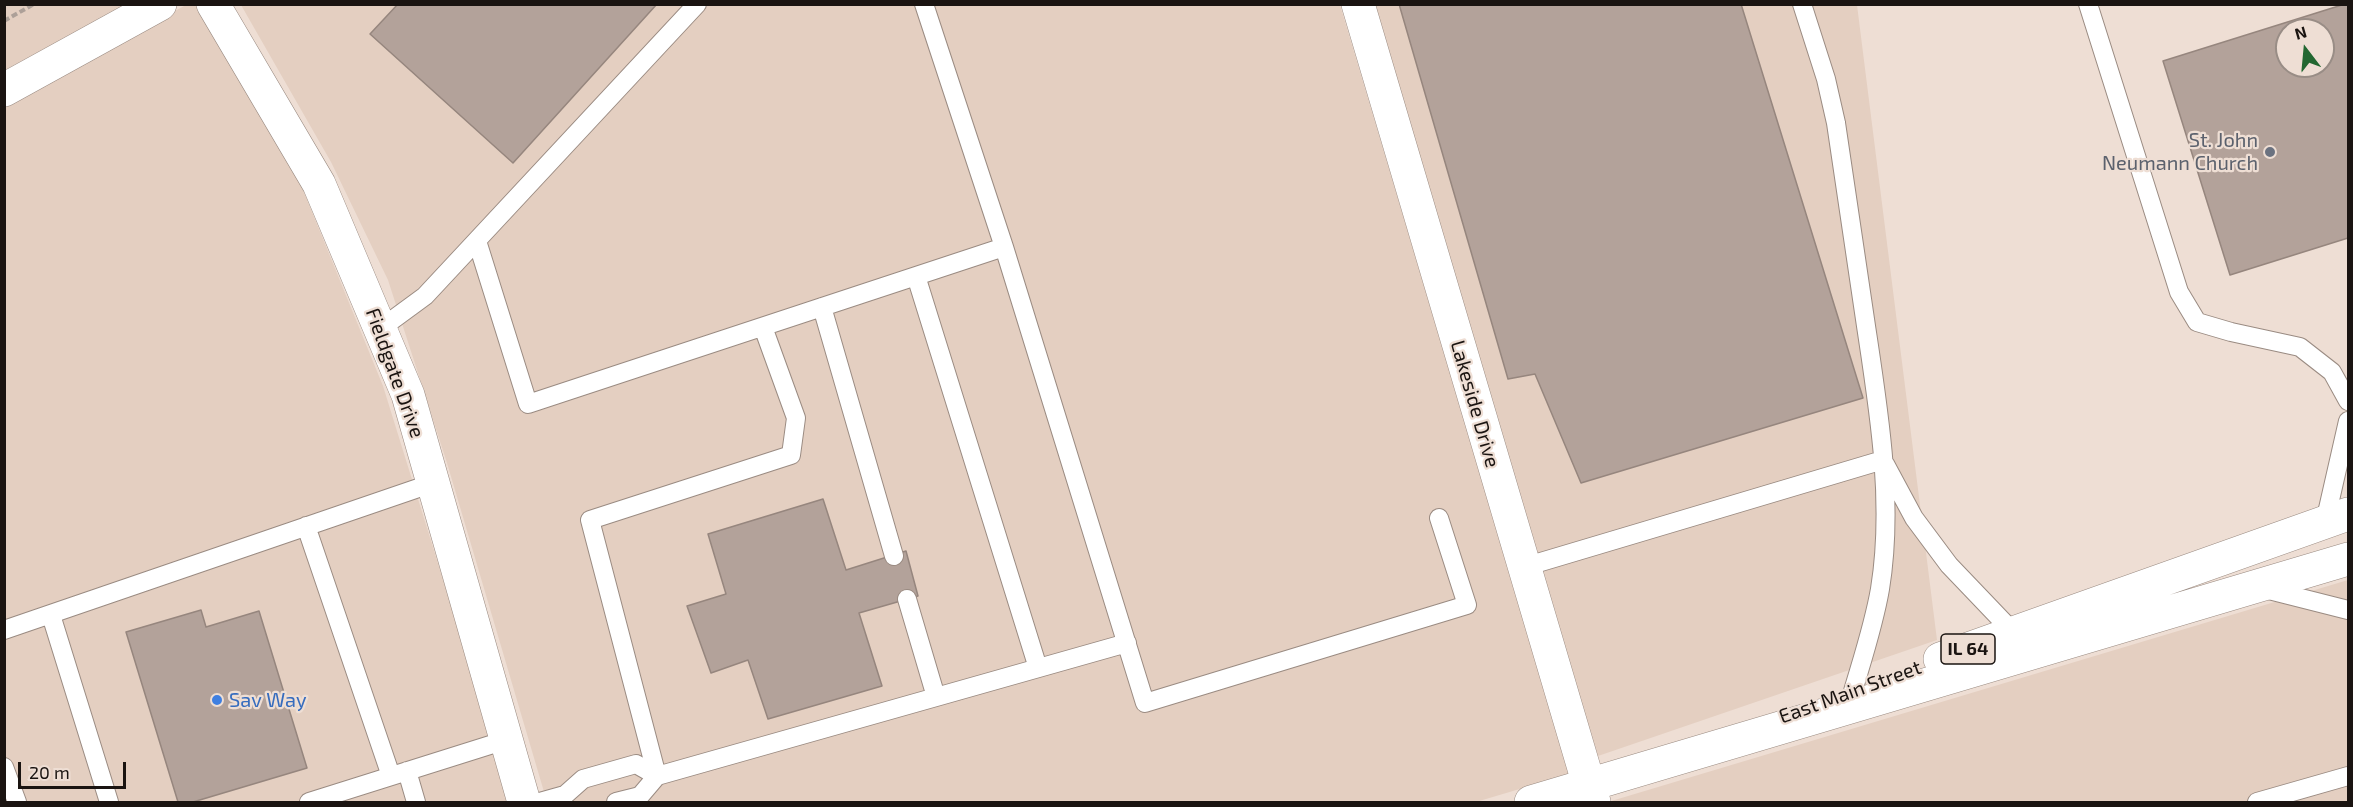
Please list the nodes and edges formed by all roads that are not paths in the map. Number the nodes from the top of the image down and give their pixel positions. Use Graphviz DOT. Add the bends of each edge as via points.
graph roads {
  1 [pos="160,4"];
  2 [pos="213,4"];
  3 [pos="697,4"];
  4 [pos="924,4"];
  5 [pos="1358,4"];
  6 [pos="1802,4"];
  7 [pos="2088,4"];
  8 [pos="4,90"];
  9 [pos="477,241"];
  10 [pos="1005,247"];
  11 [pos="916,276"];
  12 [pos="822,307"];
  13 [pos="763,327"];
  14 [pos="380,329"];
  15 [pos="2349,401"];
  16 [pos="2349,421"];
  17 [pos="1883,460"];
  18 [pos="433,483"];
  19 [pos="1439,518"];
  20 [pos="2337,518"];
  21 [pos="306,526"];
  22 [pos="894,556"];
  23 [pos="2349,559"];
  24 [pos="1524,567"];
  25 [pos="2258,587"];
  26 [pos="907,599"];
  27 [pos="2349,610"];
  28 [pos="51,615"];
  29 [pos="4,630"];
  30 [pos="2014,633"];
  31 [pos="1127,643"];
  32 [pos="1038,668"];
  33 [pos="1853,691"];
  34 [pos="936,697"];
  35 [pos="506,740"];
  36 [pos="4,767"];
  37 [pos="399,774"];
  38 [pos="657,776"];
  39 [pos="2349,776"];
  40 [pos="1591,794"];
  41 [pos="569,799"];
  42 [pos="17,802"];
  43 [pos="109,802"];
  44 [pos="309,802"];
  45 [pos="416,802"];
  46 [pos="524,802"];
  47 [pos="540,802"];
  48 [pos="616,802"];
  49 [pos="1531,802"];
  50 [pos="2257,802"];
  1 -- 8 [label="street"];
  2 -- 14 [label="street, Fieldgate Drive" via="319,184"];
  3 -- 9 [label="lane"];
  4 -- 10 [label="lane"];
  5 -- 24 [label="street, Lakeside Drive"];
  6 -- 17 [label="lane" via="1836,123 1879,408"];
  7 -- 15 [label="lane" via="2179,292 2197,322 2300,347 2332,372"];
  9 -- 13 [label="lane" via="528,404"];
  9 -- 14 [label="lane" via="425,296"];
  10 -- 11 [label="lane"];
  10 -- 31 [label="lane"];
  11 -- 12 [label="lane"];
  11 -- 32 [label="lane"];
  12 -- 13 [label="lane"];
  12 -- 22 [label="lane"];
  13 -- 38 [label="lane" via="796,418 791,455 590,520"];
  14 -- 18 [label="street, Fieldgate Drive" via="408,395"];
  16 -- 20 [label="lane"];
  17 -- 24 [label="lane"];
  17 -- 30 [label="lane" via="1914,518 1949,565"];
  17 -- 33 [label="lane" via="1885,523 1880,588"];
  18 -- 21 [label="lane"];
  18 -- 35 [label="street, Fieldgate Drive"];
  19 -- 31 [label="lane" via="1467,605 1145,702"];
  20 -- 30 [label="street, East Main Street / IL 64"];
  21 -- 28 [label="lane"];
  21 -- 37 [label="lane"];
  23 -- 25 [label="street, East Main Street / IL 64"];
  24 -- 40 [label="street, Lakeside Drive"];
  25 -- 27 [label="lane"];
  25 -- 40 [label="street, East Main Street / IL 64"];
  26 -- 34 [label="lane"];
  28 -- 29 [label="lane"];
  28 -- 43 [label="lane"];
  30 -- 33 [label="street, East Main Street / IL 64"];
  31 -- 32 [label="lane"];
  32 -- 34 [label="lane"];
  33 -- 40 [label="street, East Main Street / IL 64"];
  34 -- 38 [label="lane"];
  35 -- 37 [label="lane"];
  35 -- 46 [label="street, Fieldgate Drive"];
  36 -- 42 [label="lane"];
  37 -- 44 [label="lane"];
  37 -- 45 [label="lane"];
  38 -- 41 [label="lane" via="636,764 583,779"];
  38 -- 48 [label="lane" via="640,795"];
  39 -- 50 [label="lane"];
  40 -- 49 [label="street, East Main Street / IL 64"];
  41 -- 47 [label="lane"];
}
